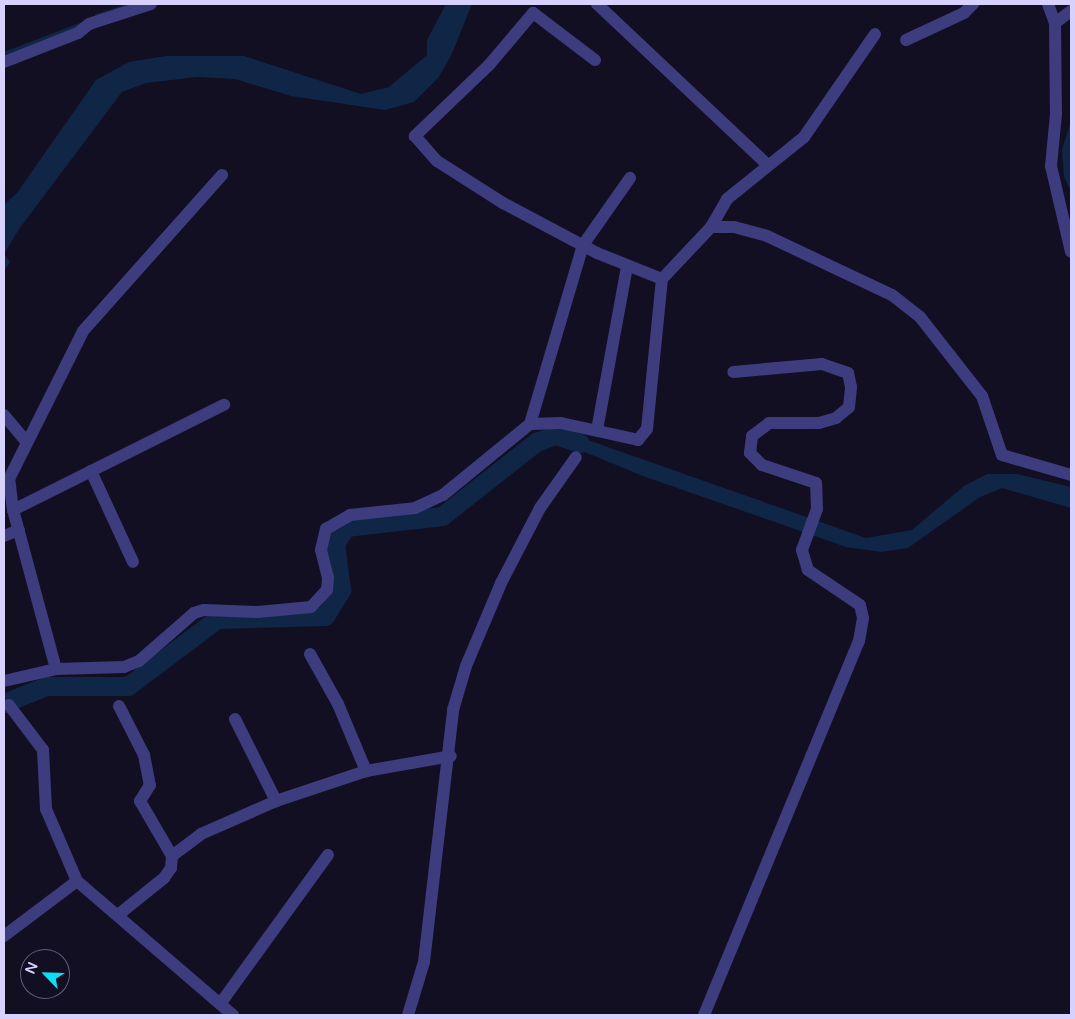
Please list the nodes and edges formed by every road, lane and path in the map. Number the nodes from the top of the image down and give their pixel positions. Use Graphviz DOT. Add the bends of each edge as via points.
graph roads {
  1 [pos="151,4"];
  2 [pos="597,4"];
  3 [pos="973,4"];
  4 [pos="1048,4"];
  5 [pos="1071,11"];
  6 [pos="1055,23"];
  7 [pos="875,34"];
  8 [pos="906,40"];
  9 [pos="595,60"];
  10 [pos="4,62"];
  11 [pos="767,164"];
  12 [pos="222,175"];
  13 [pos="630,178"];
  14 [pos="711,227"];
  15 [pos="583,245"];
  16 [pos="1071,252"];
  17 [pos="627,266"];
  18 [pos="662,279"];
  19 [pos="733,372"];
  20 [pos="224,405"];
  21 [pos="4,415"];
  22 [pos="530,424"];
  23 [pos="597,430"];
  24 [pos="27,442"];
  25 [pos="576,458"];
  26 [pos="91,471"];
  27 [pos="1071,476"];
  28 [pos="13,510"];
  29 [pos="19,530"];
  30 [pos="4,536"];
  31 [pos="134,562"];
  32 [pos="310,654"];
  33 [pos="56,669"];
  34 [pos="4,681"];
  35 [pos="9,705"];
  36 [pos="119,706"];
  37 [pos="235,719"];
  38 [pos="451,756"];
  39 [pos="366,771"];
  40 [pos="276,801"];
  41 [pos="328,855"];
  42 [pos="172,856"];
  43 [pos="77,881"];
  44 [pos="118,914"];
  45 [pos="4,936"];
  46 [pos="220,1004"];
  47 [pos="233,1015"];
  48 [pos="408,1015"];
  49 [pos="704,1015"];
  1 -- 10 [label="street" via="89,24 78,32"];
  2 -- 11 [label="street"];
  3 -- 8 [label="street" via="964,13"];
  4 -- 6 [label="street"];
  5 -- 6 [label="street"];
  6 -- 16 [label="street" via="1056,114 1051,166"];
  7 -- 11 [label="street" via="804,137"];
  9 -- 15 [label="street" via="533,13 490,65 414,136 457,175"];
  11 -- 14 [label="street" via="728,198"];
  12 -- 24 [label="street" via="94,315"];
  13 -- 15 [label="street"];
  14 -- 18 [label="street"];
  14 -- 27 [label="street" via="734,227 766,236 892,295 920,317 978,389 1002,455"];
  15 -- 17 [label="street"];
  15 -- 22 [label="street"];
  17 -- 18 [label="street"];
  17 -- 23 [label="street"];
  18 -- 23 [label="street" via="647,429 638,440"];
  19 -- 49 [label="street" via="822,364 848,373 851,387 849,407 836,418 819,423 769,423 752,436 750,453 762,465 816,483 817,509 802,550 808,570 860,605 863,618 859,642"];
  20 -- 26 [label="street"];
  21 -- 24 [label="street"];
  22 -- 23 [label="street" via="561,423"];
  22 -- 33 [label="street" via="443,495 415,508 350,515 326,529 321,550 328,578 327,590 311,607 258,612 204,610 194,614 139,661 124,667"];
  24 -- 28 [label="street" via="9,479"];
  25 -- 38 [label="street" via="540,508 505,575 466,666 453,710"];
  26 -- 28 [label="street"];
  26 -- 31 [label="street"];
  28 -- 29 [label="street"];
  29 -- 30 [label="street"];
  29 -- 33 [label="street"];
  32 -- 39 [label="street" via="338,704"];
  33 -- 34 [label="street"];
  35 -- 43 [label="street" via="43,750 46,809"];
  36 -- 42 [label="street" via="144,755 150,785 140,801"];
  37 -- 40 [label="street"];
  38 -- 39 [label="street"];
  38 -- 48 [label="street" via="424,962"];
  39 -- 40 [label="street"];
  40 -- 42 [label="street" via="201,834"];
  41 -- 46 [label="street"];
  42 -- 44 [label="street" via="171,868 164,878"];
  43 -- 44 [label="street"];
  43 -- 45 [label="street"];
  44 -- 46 [label="street"];
  46 -- 47 [label="street"];
}
